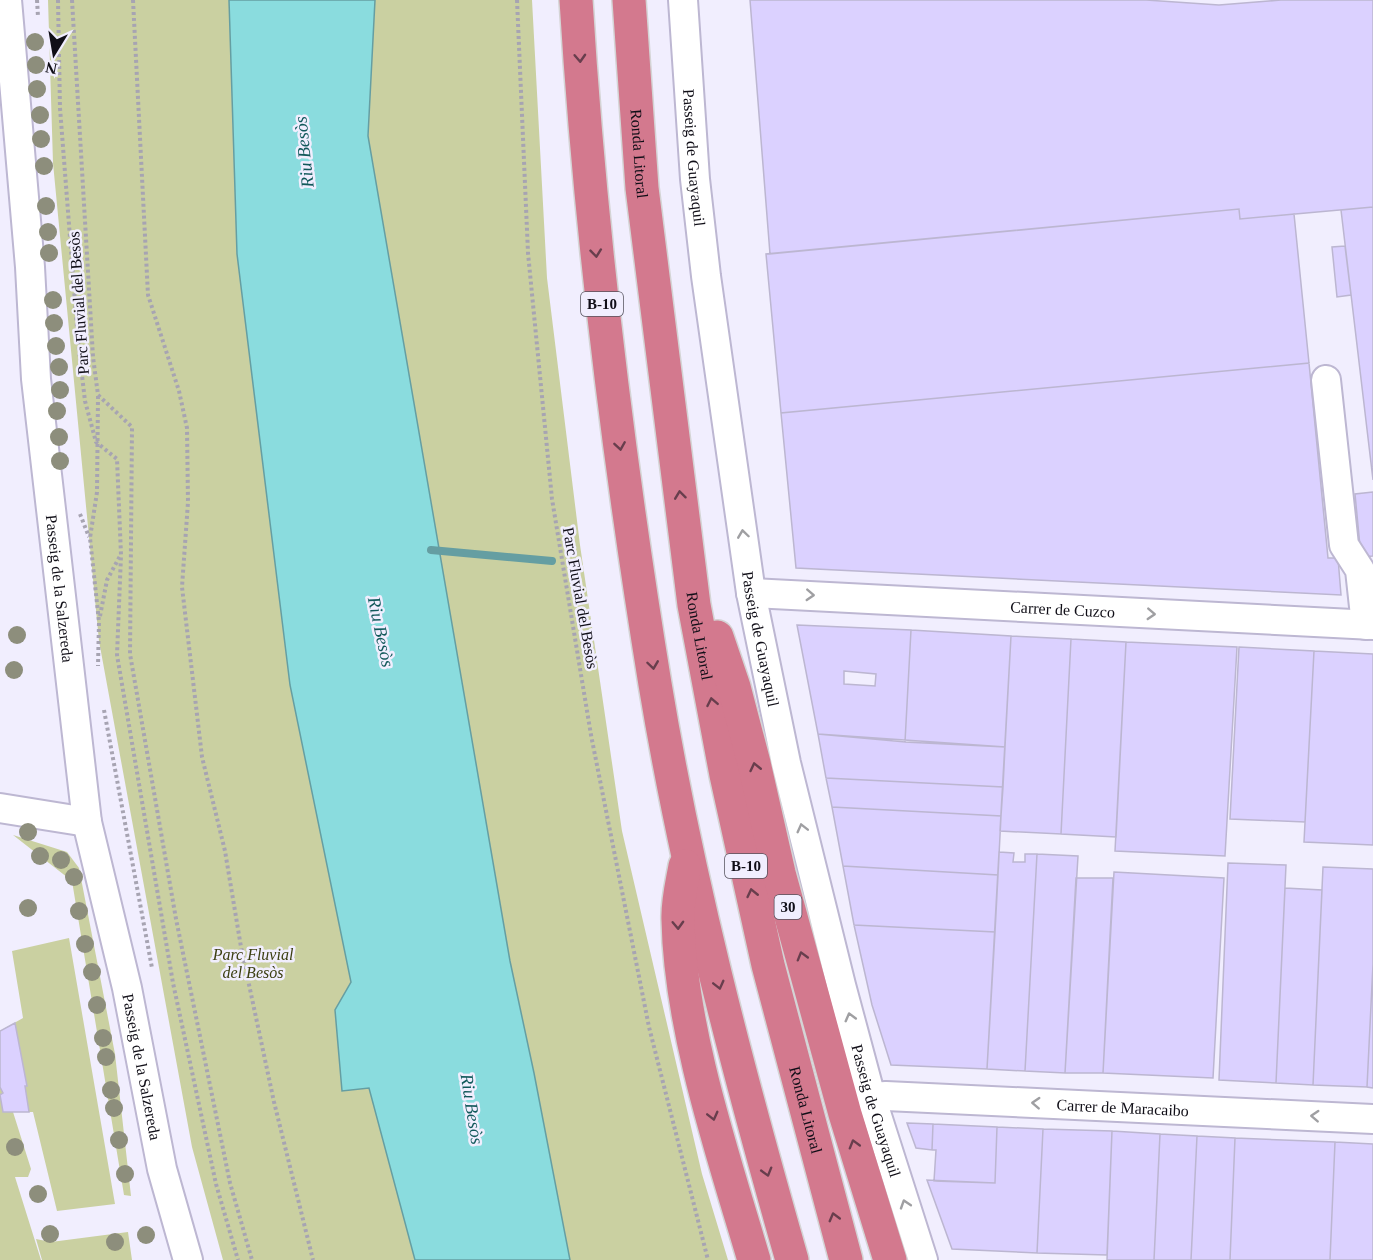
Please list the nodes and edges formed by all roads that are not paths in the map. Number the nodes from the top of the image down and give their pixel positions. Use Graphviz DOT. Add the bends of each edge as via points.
graph roads {
  1 [pos="7,0"];
  2 [pos="576,0"];
  3 [pos="629,0"];
  4 [pos="683,0"];
  5 [pos="1326,380"];
  6 [pos="688,554"];
  7 [pos="751,593"];
  8 [pos="1369,625"];
  9 [pos="0,808"];
  10 [pos="87,822"];
  11 [pos="688,846"];
  12 [pos="871,1097"];
  13 [pos="1373,1119"];
  14 [pos="162,1169"];
  15 [pos="167,1260"];
  16 [pos="188,1260"];
  17 [pos="754,1260"];
  18 [pos="792,1260"];
  19 [pos="846,1260"];
  20 [pos="890,1260"];
  21 [pos="923,1260"];
  1 -- 10 [label="street, Passeig de la Salzereda" via="36,379"];
  2 -- 11 [label="highway, B-10, one-way" via="585,143 619,436 656,686"];
  6 -- 3 [label="highway, Ronda Litoral / B-10, one-way" via="642,188"];
  7 -- 4 [label="street, Passeig de Guayaquil, one-way" via="706,276"];
  5 -- 8 [label="street" via="1344,545 1360,570"];
  19 -- 6 [label="highway, Ronda Litoral / B-10, one-way" via="768,965 730,797"];
  20 -- 6 [label="highway, 30, one-way" via="782,884 734,687"];
  7 -- 8 [label="street, Carrer de Cuzco, one-way"];
  12 -- 7 [label="street, Passeig de Guayaquil, one-way" via="786,763"];
  9 -- 10 [label="street"];
  10 -- 14 [label="street, Passeig de la Salzereda" via="127,988"];
  11 -- 17 [label="highway, one-way" via="678,918 681,971 714,1123"];
  11 -- 18 [label="highway, B-10, one-way" via="755,1128"];
  13 -- 12 [label="street, Carrer de Maracaibo, one-way"];
  21 -- 12 [label="street, Passeig de Guayaquil, one-way"];
  14 -- 15 [label="street, Passeig de la Salzereda"];
  14 -- 16 [label="street, Passeig de la Salzereda"];
}
